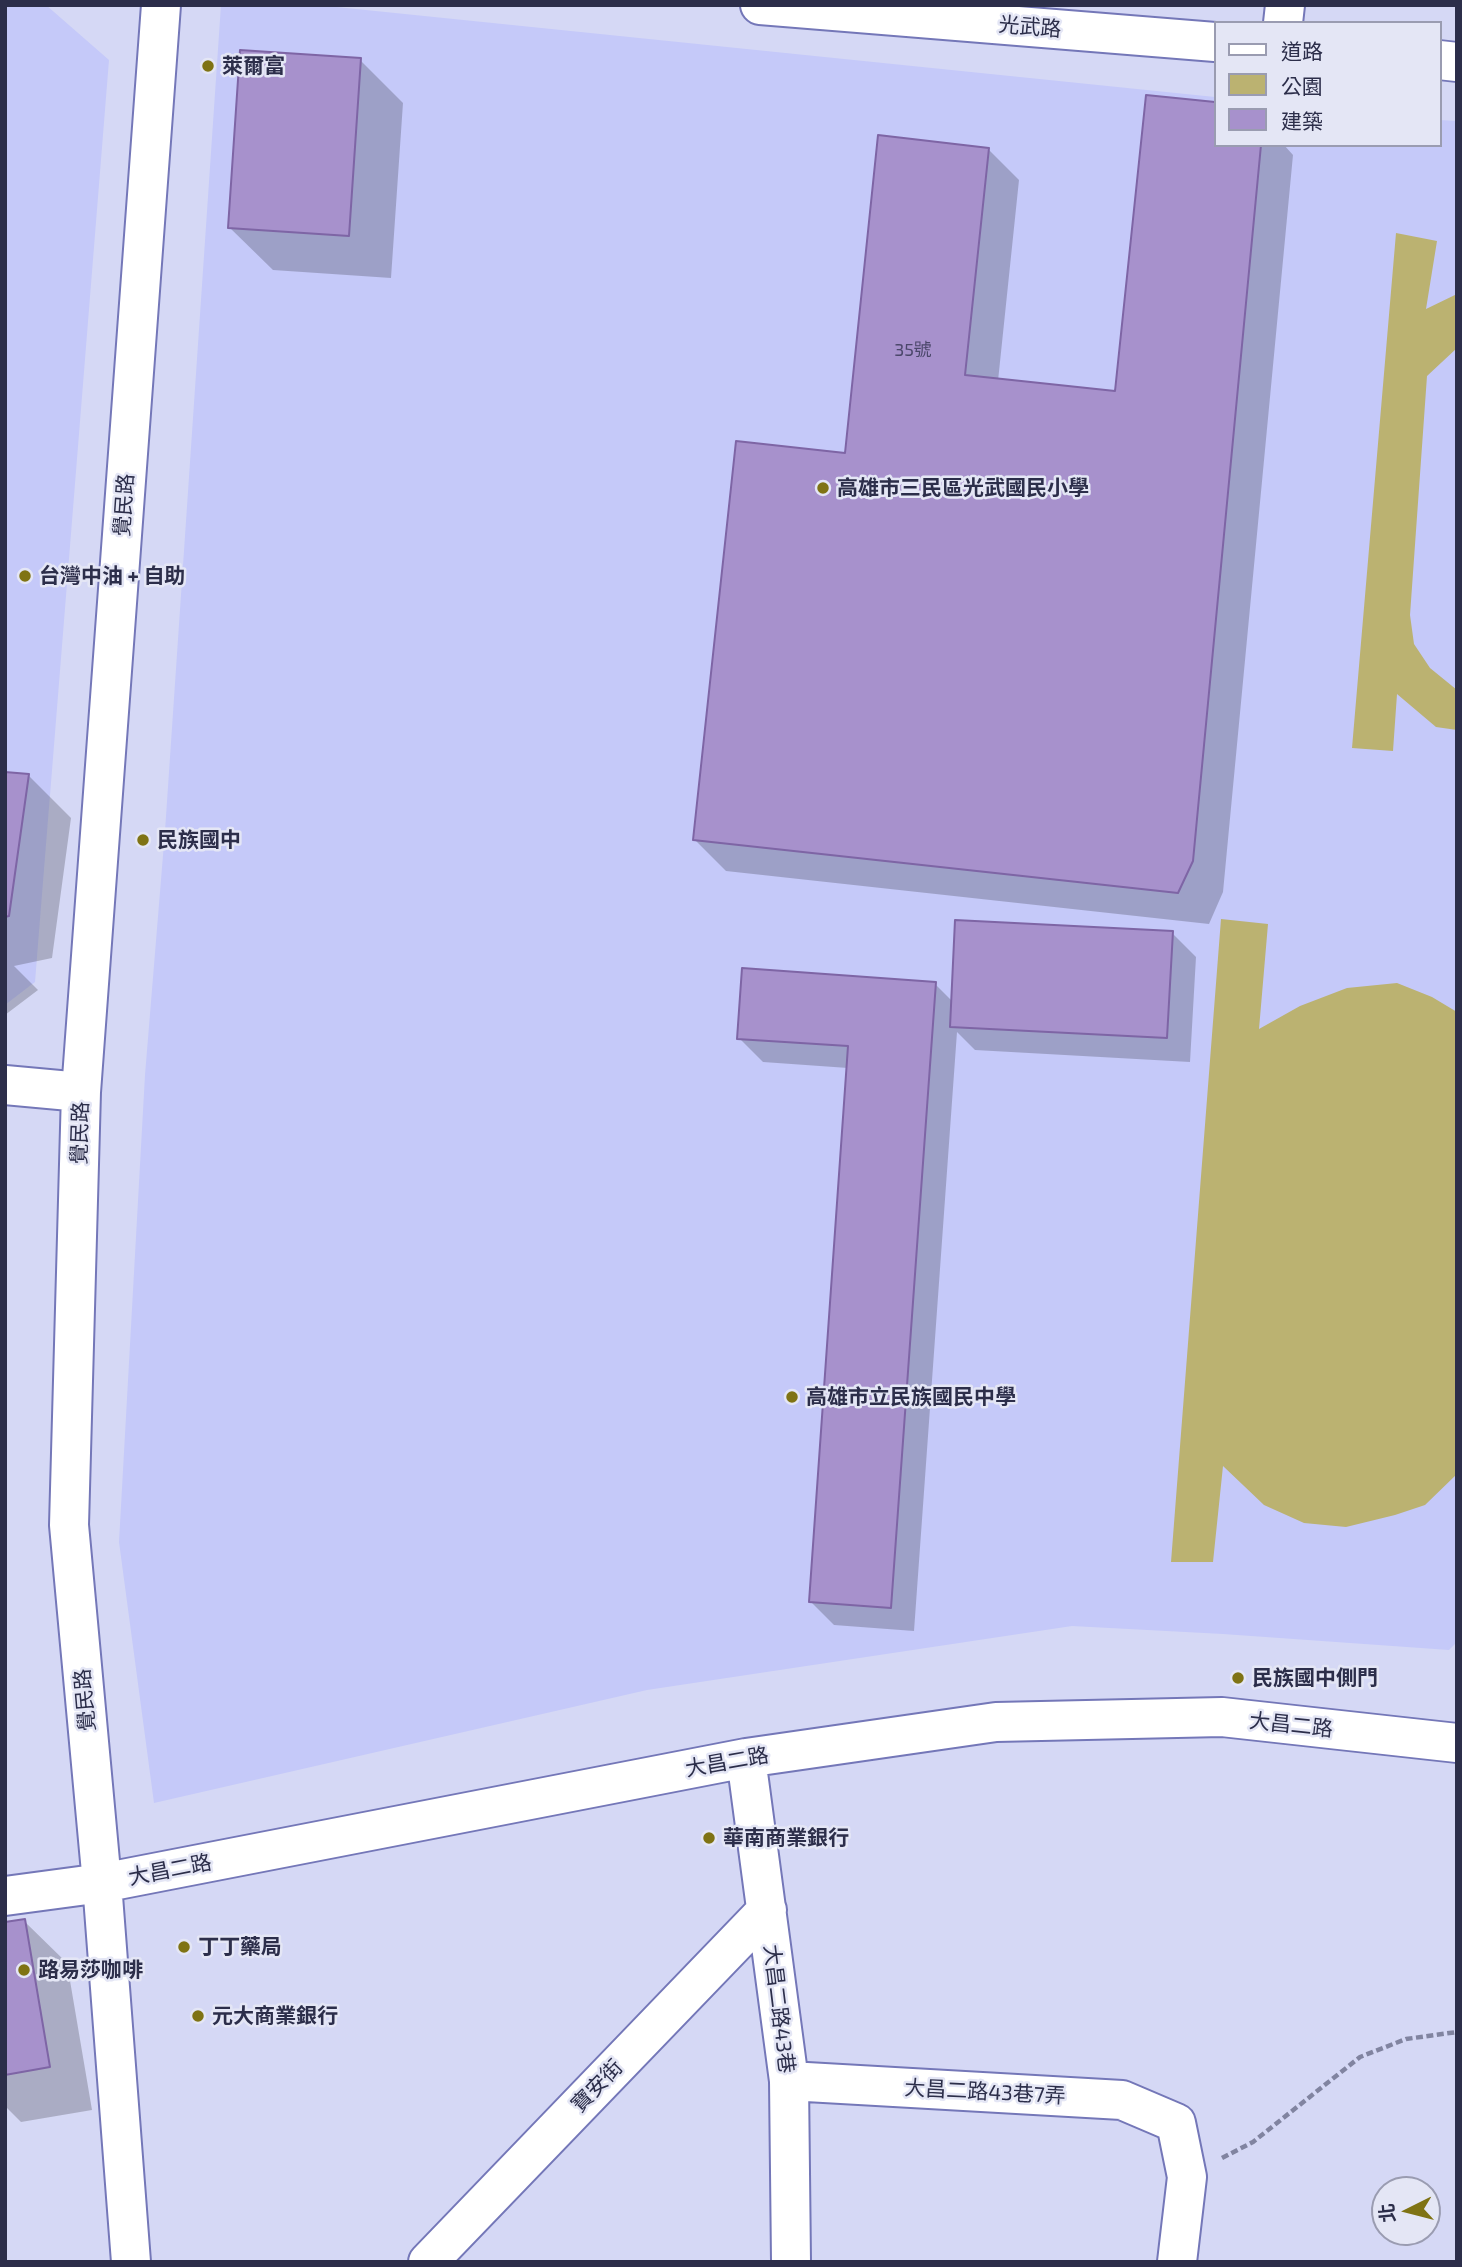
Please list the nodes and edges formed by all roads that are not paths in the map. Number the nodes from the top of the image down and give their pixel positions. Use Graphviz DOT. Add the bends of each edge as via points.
graph roads {
  1 [pos="161,5"];
  2 [pos="760,5"];
  3 [pos="925,12"];
  4 [pos="1214,42"];
  5 [pos="5,1085"];
  6 [pos="81,1092"];
  7 [pos="1457,1743"];
  8 [pos="746,1758"];
  9 [pos="102,1883"];
  10 [pos="5,1896"];
  11 [pos="767,1910"];
  12 [pos="789,2081"];
  13 [pos="131,2262"];
  14 [pos="428,2262"];
  15 [pos="791,2262"];
  16 [pos="1177,2262"];
  1 -- 6 [label="street, 覺民路"];
  2 -- 3 [label="street, 光武路"];
  3 -- 4 [label="street, 光武路"];
  5 -- 6 [label="street"];
  6 -- 9 [label="street, 覺民路" via="69,1525"];
  7 -- 8 [label="street, 大昌二路" via="1222,1717 1009,1721"];
  8 -- 9 [label="street, 大昌二路"];
  8 -- 11 [label="street, 大昌二路43巷"];
  9 -- 10 [label="street, 大昌二路"];
  9 -- 13 [label="street, 覺民路"];
  11 -- 12 [label="street, 大昌二路43巷"];
  11 -- 14 [label="street, 寶安街"];
  12 -- 15 [label="street, 大昌二路43巷"];
  12 -- 16 [label="street, 大昌二路43巷7弄" via="1122,2100 1176,2123 1187,2177"];
}
